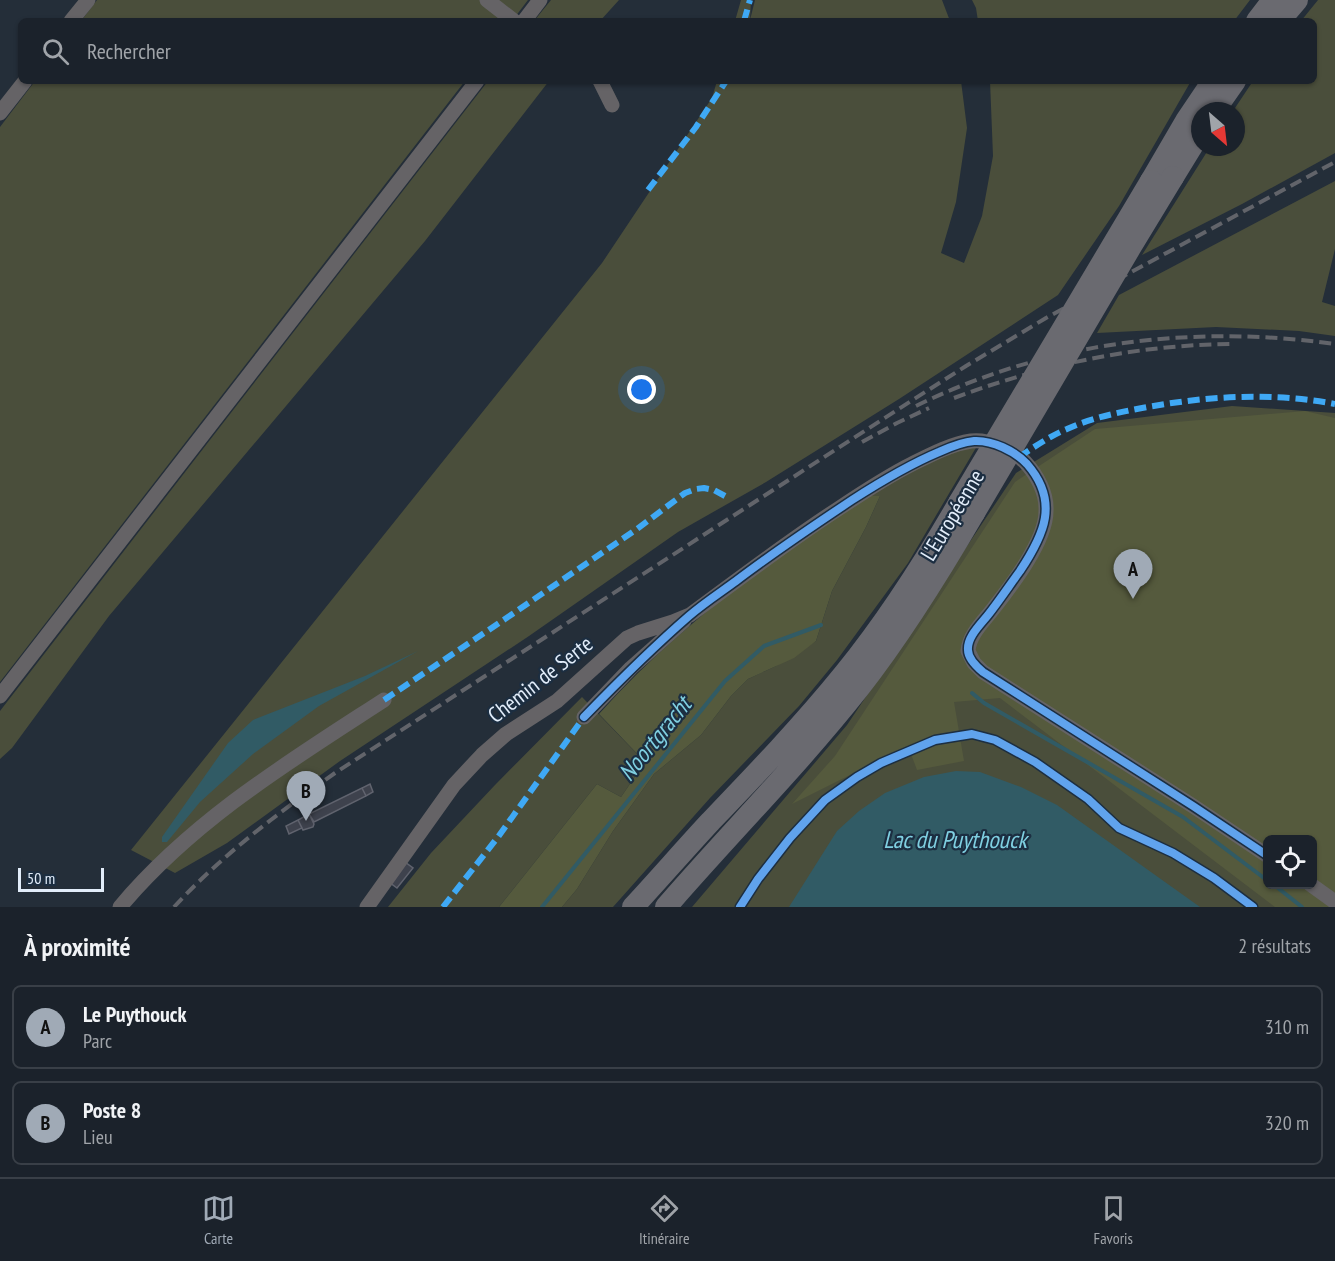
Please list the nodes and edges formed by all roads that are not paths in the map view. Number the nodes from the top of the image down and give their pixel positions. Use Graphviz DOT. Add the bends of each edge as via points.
graph roads {
  1 [pos="88,0"];
  2 [pos="487,0"];
  3 [pos="540,0"];
  4 [pos="1274,0"];
  5 [pos="1296,0"];
  6 [pos="73,18"];
  7 [pos="510,18"];
  8 [pos="526,18"];
  9 [pos="1259,18"];
  10 [pos="1281,18"];
  11 [pos="23,84"];
  12 [pos="475,84"];
  13 [pos="602,84"];
  14 [pos="1211,84"];
  15 [pos="1233,84"];
  16 [pos="1220,102"];
  17 [pos="612,105"];
  18 [pos="0,113"];
  19 [pos="1191,148"];
  20 [pos="967,508"];
  21 [pos="690,615"];
  22 [pos="0,696"];
  23 [pos="384,700"];
  24 [pos="584,717"];
  25 [pos="1263,853"];
  26 [pos="1316,889"];
  27 [pos="1335,902"];
  28 [pos="120,907"];
  29 [pos="367,907"];
  30 [pos="633,907"];
  31 [pos="666,907"];
  1 -- 6 [label="street"];
  2 -- 7 [label="street"];
  3 -- 8 [label="street"];
  4 -- 9 [label="highway"];
  5 -- 10 [label="highway"];
  11 -- 18 [label="street"];
  12 -- 22 [label="street"];
  13 -- 17 [label="street"];
  14 -- 20 [label="highway, L'Européenne, bridge" via="1150,181"];
  15 -- 16 [label="highway"];
  19 -- 20 [label="highway, L'Européenne, bridge"];
  20 -- 30 [label="highway, L'Européenne" via="929,554 846,672"];
  20 -- 31 [label="highway, L'Européenne" via="905,623 860,687"];
  21 -- 24 [label="street"];
  21 -- 25 [label="street, Chemin de Serte" via="789,542 886,478 922,459 971,441 1000,447 1031,469 1046,504 1044,525 1029,557 971,638 971,660 983,672"];
  21 -- 29 [label="street, Chemin de Serte" via="627,638 557,701 506,734 454,785"];
  23 -- 28 [label="street" via="235,800 158,866"];
  26 -- 27 [label="street"];
}
